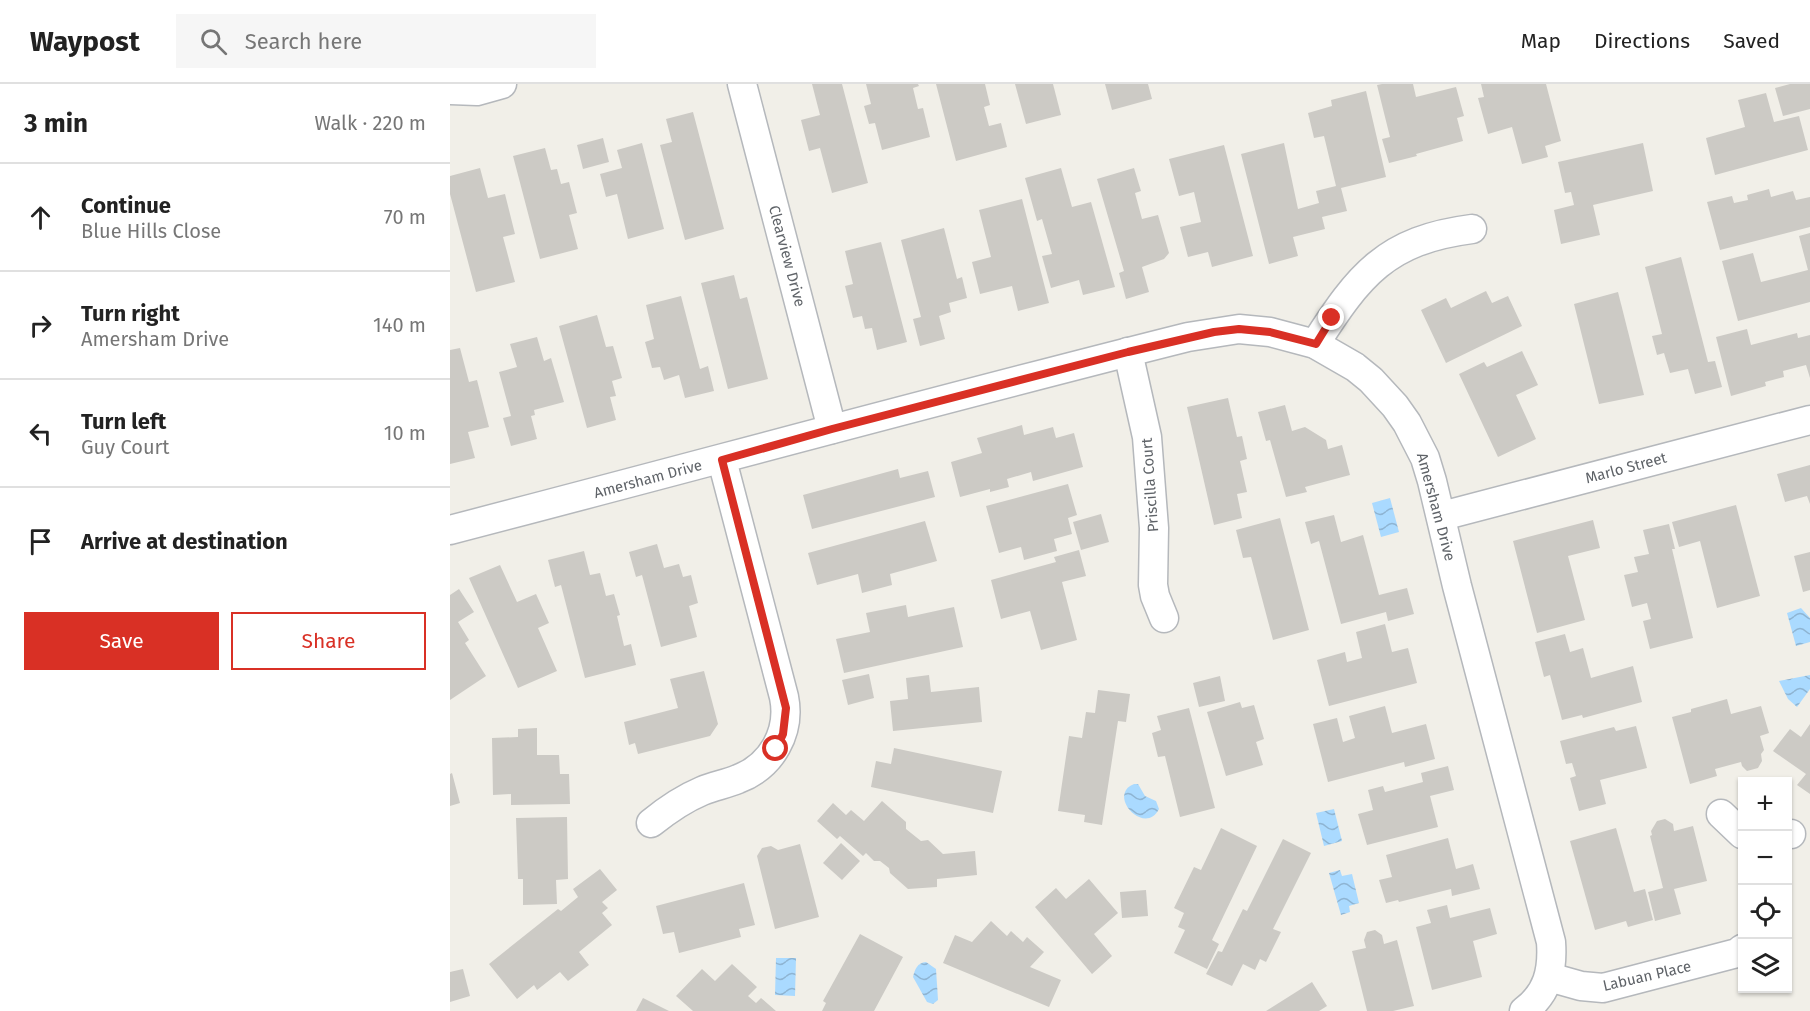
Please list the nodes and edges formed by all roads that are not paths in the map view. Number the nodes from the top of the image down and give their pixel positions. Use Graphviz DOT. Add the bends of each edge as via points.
graph roads {
  1 [pos="502,84"];
  2 [pos="742,84"];
  3 [pos="450,90"];
  4 [pos="1472,229"];
  5 [pos="1316,344"];
  6 [pos="1128,352"];
  7 [pos="1810,420"];
  8 [pos="832,429"];
  9 [pos="722,460"];
  10 [pos="1442,516"];
  11 [pos="450,531"];
  12 [pos="1164,618"];
  13 [pos="1721,814"];
  14 [pos="651,823"];
  15 [pos="1740,831"];
  16 [pos="1738,952"];
  17 [pos="1549,977"];
  18 [pos="1524,1011"];
  1 -- 3 [label="street" via="477,92"];
  2 -- 8 [label="street, Clearview Drive"];
  4 -- 5 [label="street" via="1420,239 1386,258 1349,293"];
  5 -- 6 [label="street, Amersham Drive" via="1239,329"];
  5 -- 10 [label="street, Amersham Drive" via="1355,367 1395,406 1425,458"];
  6 -- 8 [label="street, Amersham Drive"];
  6 -- 12 [label="street, Priscilla Court" via="1147,437 1154,528 1153,585"];
  7 -- 10 [label="street, Marlo Street"];
  8 -- 9 [label="street, Amersham Drive"];
  9 -- 11 [label="street, Amersham Drive"];
  9 -- 14 [label="street" via="784,697 783,734 776,749 752,772 686,798"];
  10 -- 17 [label="street, Amersham Drive" via="1550,936"];
  13 -- 15 [label="street"];
  16 -- 17 [label="street, Labuan Place" via="1603,988"];
  17 -- 18 [label="street, Amersham Drive" via="1536,1001"];
}
